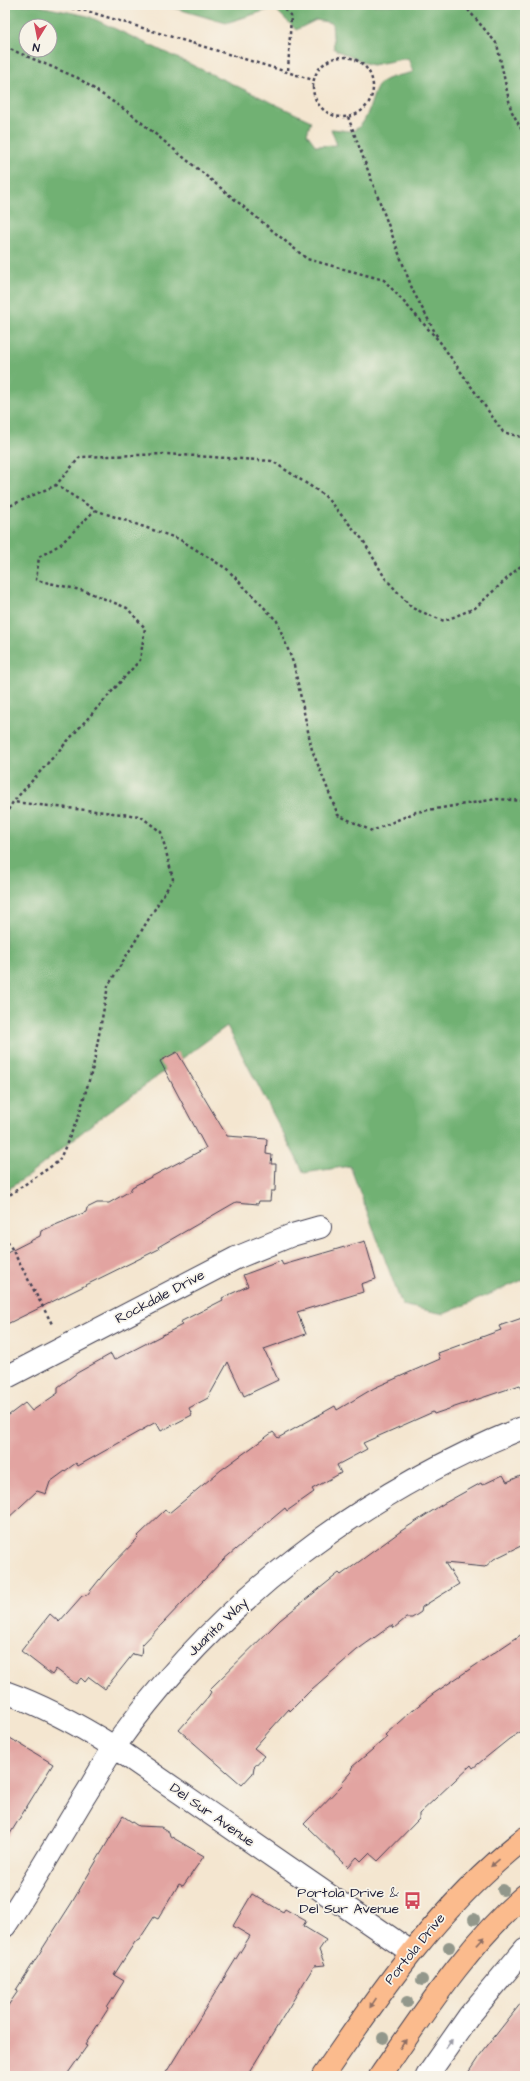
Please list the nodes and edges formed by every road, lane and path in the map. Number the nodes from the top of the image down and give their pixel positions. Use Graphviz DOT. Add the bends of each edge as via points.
graph roads {
  1 [pos="54,5"];
  2 [pos="281,5"];
  3 [pos="464,5"];
  4 [pos="5,46"];
  5 [pos="288,72"];
  6 [pos="313,80"];
  7 [pos="348,117"];
  8 [pos="525,136"];
  9 [pos="440,342"];
  10 [pos="525,438"];
  11 [pos="56,486"];
  12 [pos="5,508"];
  13 [pos="95,510"];
  14 [pos="525,562"];
  15 [pos="525,801"];
  16 [pos="14,802"];
  17 [pos="5,815"];
  18 [pos="5,1198"];
  19 [pos="320,1227"];
  20 [pos="5,1236"];
  21 [pos="64,1348"];
  22 [pos="5,1378"];
  23 [pos="525,1427"];
  24 [pos="5,1692"];
  25 [pos="114,1747"];
  26 [pos="525,1838"];
  27 [pos="525,1895"];
  28 [pos="5,1926"];
  29 [pos="525,1950"];
  30 [pos="411,1952"];
  31 [pos="323,2076"];
  32 [pos="380,2076"];
  33 [pos="427,2076"];
  1 -- 5 [label="path" via="87,11"];
  2 -- 5 [label="path" via="290,16"];
  3 -- 8 [label="path" via="497,44 511,110"];
  4 -- 9 [label="path" via="78,78 130,114 307,260 384,280"];
  5 -- 6 [label="path"];
  6 -- 7 [label="path" via="313,95 320,108 333,116"];
  6 -- 7 [label="path" via="321,67 333,59 348,58 364,67 372,79 372,94 362,111"];
  7 -- 9 [label="path" via="413,290"];
  9 -- 10 [label="path" via="503,432"];
  11 -- 12 [label="path"];
  11 -- 13 [label="path"];
  11 -- 14 [label="path" via="80,456 166,454 272,461 324,495 363,540 385,578 412,608 444,621 474,608"];
  13 -- 15 [label="path" via="179,539 227,569 277,621 294,665 312,750 338,815 372,831 416,812 497,799"];
  13 -- 16 [label="path" via="61,544 39,556 36,580 85,591 127,608 145,628 140,660"];
  16 -- 17 [label="path"];
  16 -- 18 [label="path" via="140,816 161,832 173,879 108,986 93,1067 78,1118 59,1161"];
  19 -- 21 [label="street, Rockdale Drive" via="292,1235 236,1258"];
  20 -- 21 [label="path"];
  21 -- 22 [label="street, Rockdale Drive"];
  23 -- 25 [label="street, Juanita Way" via="442,1464 386,1495 297,1557 257,1590 179,1666"];
  24 -- 25 [label="street, Del Sur Avenue" via="73,1722"];
  25 -- 28 [label="street, Juanita Way"];
  25 -- 30 [label="street, Del Sur Avenue"];
  26 -- 30 [label="main road, Portola Drive, one-way" via="493,1864 449,1907"];
  32 -- 27 [label="main road, one-way" via="469,1954"];
  33 -- 29 [label="street, one-way" via="468,2016"];
  30 -- 31 [label="main road, Portola Drive, one-way"];
}
